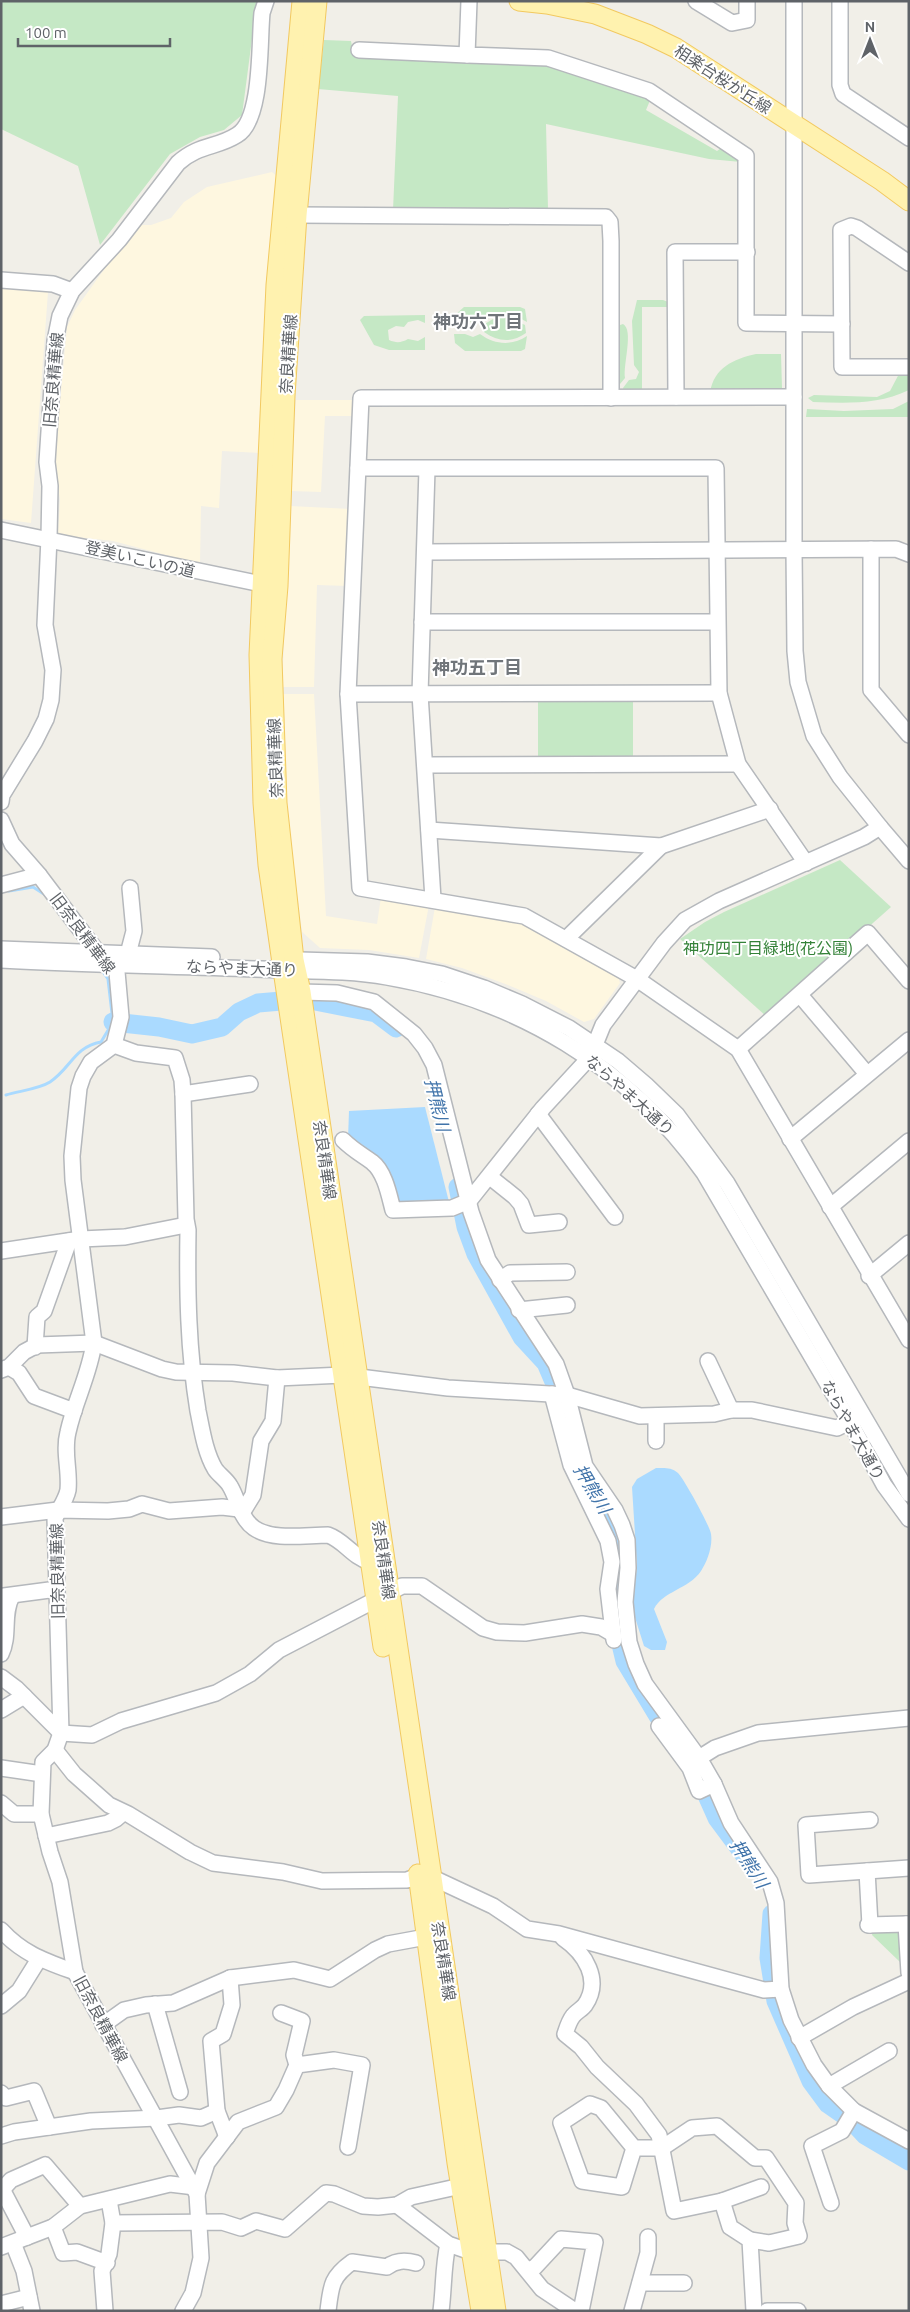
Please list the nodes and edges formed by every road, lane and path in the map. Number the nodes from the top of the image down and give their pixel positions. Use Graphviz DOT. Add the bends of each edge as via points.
graph roads {
  1 [pos="266,1"];
  2 [pos="302,1"];
  3 [pos="317,1"];
  4 [pos="469,1"];
  5 [pos="519,1"];
  6 [pos="696,1"];
  7 [pos="746,1"];
  8 [pos="794,1"];
  9 [pos="840,1"];
  10 [pos="359,50"];
  11 [pos="467,55"];
  12 [pos="794,125"];
  13 [pos="909,138"];
  14 [pos="909,201"];
  15 [pos="297,215"];
  16 [pos="746,252"];
  17 [pos="909,263"];
  18 [pos="1,280"];
  19 [pos="72,292"];
  20 [pos="794,324"];
  21 [pos="842,324"];
  22 [pos="909,368"];
  23 [pos="676,397"];
  24 [pos="794,397"];
  25 [pos="611,398"];
  26 [pos="358,468"];
  27 [pos="427,469"];
  28 [pos="1,530"];
  29 [pos="49,538"];
  30 [pos="871,549"];
  31 [pos="717,550"];
  32 [pos="794,550"];
  33 [pos="424,552"];
  34 [pos="909,554"];
  35 [pos="270,586"];
  36 [pos="422,622"];
  37 [pos="717,622"];
  38 [pos="719,693"];
  39 [pos="348,694"];
  40 [pos="420,694"];
  41 [pos="909,735"];
  42 [pos="738,764"];
  43 [pos="425,765"];
  44 [pos="1,802"];
  45 [pos="770,809"];
  46 [pos="1,820"];
  47 [pos="880,827"];
  48 [pos="429,830"];
  49 [pos="661,846"];
  50 [pos="909,861"];
  51 [pos="806,863"];
  52 [pos="40,875"];
  53 [pos="1,886"];
  54 [pos="130,888"];
  55 [pos="433,899"];
  56 [pos="566,939"];
  57 [pos="1,948"];
  58 [pos="98,953"];
  59 [pos="128,954"];
  60 [pos="1,960"];
  61 [pos="109,965"];
  62 [pos="289,965"];
  63 [pos="637,979"];
  64 [pos="909,981"];
  65 [pos="800,995"];
  66 [pos="297,1001"];
  67 [pos="909,1040"];
  68 [pos="114,1045"];
  69 [pos="738,1049"];
  70 [pos="592,1050"];
  71 [pos="867,1074"];
  72 [pos="250,1084"];
  73 [pos="183,1094"];
  74 [pos="538,1114"];
  75 [pos="790,1139"];
  76 [pos="343,1140"];
  77 [pos="909,1141"];
  78 [pos="490,1177"];
  79 [pos="468,1201"];
  80 [pos="830,1207"];
  81 [pos="615,1217"];
  82 [pos="559,1222"];
  83 [pos="186,1225"];
  84 [pos="75,1240"];
  85 [pos="909,1243"];
  86 [pos="1,1251"];
  87 [pos="567,1272"];
  88 [pos="870,1276"];
  89 [pos="500,1280"];
  90 [pos="567,1305"];
  91 [pos="519,1310"];
  92 [pos="909,1340"];
  93 [pos="94,1343"];
  94 [pos="35,1347"];
  95 [pos="708,1361"];
  96 [pos="5,1369"];
  97 [pos="192,1373"];
  98 [pos="350,1376"];
  99 [pos="276,1378"];
  100 [pos="559,1395"];
  101 [pos="731,1410"];
  102 [pos="74,1411"];
  103 [pos="656,1416"];
  104 [pos="856,1419"];
  105 [pos="656,1441"];
  106 [pos="909,1494"];
  107 [pos="58,1510"];
  108 [pos="240,1511"];
  109 [pos="1,1517"];
  110 [pos="909,1519"];
  111 [pos="370,1562"];
  112 [pos="57,1589"];
  113 [pos="7,1596"];
  114 [pos="382,1597"];
  115 [pos="620,1640"];
  116 [pos="1,1654"];
  117 [pos="1,1677"];
  118 [pos="24,1696"];
  119 [pos="1,1710"];
  120 [pos="909,1718"];
  121 [pos="658,1726"];
  122 [pos="61,1733"];
  123 [pos="55,1750"];
  124 [pos="699,1758"];
  125 [pos="1,1768"];
  126 [pos="42,1774"];
  127 [pos="714,1784"];
  128 [pos="1,1804"];
  129 [pos="122,1813"];
  130 [pos="41,1814"];
  131 [pos="870,1820"];
  132 [pos="46,1836"];
  133 [pos="909,1868"];
  134 [pos="867,1871"];
  135 [pos="425,1876"];
  136 [pos="907,1924"];
  137 [pos="1,1930"];
  138 [pos="558,1934"];
  139 [pos="426,1937"];
  140 [pos="40,1959"];
  141 [pos="75,1972"];
  142 [pos="909,1973"];
  143 [pos="230,1978"];
  144 [pos="909,1981"];
  145 [pos="782,1990"];
  146 [pos="155,2004"];
  147 [pos="1,2006"];
  148 [pos="281,2013"];
  149 [pos="102,2026"];
  150 [pos="799,2038"];
  151 [pos="888,2051"];
  152 [pos="297,2065"];
  153 [pos="829,2086"];
  154 [pos="180,2092"];
  155 [pos="1,2093"];
  156 [pos="217,2111"];
  157 [pos="854,2111"];
  158 [pos="157,2118"];
  159 [pos="49,2127"];
  160 [pos="1,2136"];
  161 [pos="227,2137"];
  162 [pos="909,2141"];
  163 [pos="348,2147"];
  164 [pos="634,2148"];
  165 [pos="662,2148"];
  166 [pos="461,2186"];
  167 [pos="761,2187"];
  168 [pos="196,2190"];
  169 [pos="2,2191"];
  170 [pos="109,2200"];
  171 [pos="722,2201"];
  172 [pos="831,2203"];
  173 [pos="397,2205"];
  174 [pos="80,2206"];
  175 [pos="200,2223"];
  176 [pos="113,2224"];
  177 [pos="53,2227"];
  178 [pos="648,2237"];
  179 [pos="750,2240"];
  180 [pos="14,2242"];
  181 [pos="448,2244"];
  182 [pos="480,2252"];
  183 [pos="107,2263"];
  184 [pos="416,2263"];
  185 [pos="529,2270"];
  186 [pos="640,2283"];
  187 [pos="684,2283"];
  188 [pos="1,2304"];
  189 [pos="30,2304"];
  190 [pos="105,2311"];
  191 [pos="183,2311"];
  192 [pos="328,2311"];
  193 [pos="441,2311"];
  194 [pos="481,2311"];
  195 [pos="496,2311"];
  196 [pos="575,2311"];
  197 [pos="581,2311"];
  198 [pos="632,2311"];
  199 [pos="754,2311"];
  200 [pos="767,2311"];
  201 [pos="798,2311"];
  1 -- 19 [label="street, 旧奈良精華線" via="262,13 254,109 244,130 183,159 119,240"];
  2 -- 35 [label="main road, 奈良精華線" via="276,285"];
  3 -- 15 [label="main road, 奈良精華線"];
  4 -- 11 [label="street"];
  5 -- 12 [label="main road, 相楽台桜が丘線" via="571,8 633,27 676,48"];
  6 -- 7 [label="street" via="732,23 746,20"];
  8 -- 12 [label="street"];
  9 -- 13 [label="street" via="840,85 843,94"];
  10 -- 11 [label="street"];
  11 -- 16 [label="street" via="548,58 649,91 746,156"];
  12 -- 14 [label="main road, 相楽台桜が丘線"];
  12 -- 20 [label="street"];
  15 -- 25 [label="street" via="606,217 610,222 611,241"];
  15 -- 35 [label="main road, 奈良精華線"];
  16 -- 20 [label="street" via="746,323"];
  16 -- 23 [label="street" via="675,252"];
  17 -- 21 [label="street" via="857,228 851,226 841,230"];
  18 -- 19 [label="street" via="53,284"];
  19 -- 29 [label="street, 旧奈良精華線" via="60,316 55,341 47,462"];
  20 -- 21 [label="street"];
  20 -- 24 [label="street"];
  21 -- 22 [label="street" via="842,368"];
  23 -- 24 [label="street"];
  23 -- 25 [label="street"];
  24 -- 32 [label="street"];
  25 -- 26 [label="street" via="361,398"];
  26 -- 27 [label="street"];
  26 -- 39 [label="street"];
  27 -- 31 [label="street" via="716,468"];
  27 -- 33 [label="street"];
  28 -- 29 [label="street, 登美いこいの道"];
  29 -- 35 [label="street, 登美いこいの道"];
  29 -- 44 [label="street, 旧奈良精華線" via="45,625 53,670 51,700 46,720"];
  30 -- 32 [label="street"];
  30 -- 34 [label="street" via="896,549"];
  30 -- 41 [label="street" via="871,690"];
  31 -- 32 [label="street"];
  31 -- 33 [label="street"];
  31 -- 37 [label="street"];
  32 -- 47 [label="street" via="795,651 804,708 814,736 829,761"];
  33 -- 36 [label="street"];
  35 -- 62 [label="main road, 奈良精華線" via="259,655 263,803 268,865"];
  36 -- 37 [label="street"];
  36 -- 40 [label="street"];
  37 -- 38 [label="street"];
  38 -- 40 [label="street"];
  38 -- 42 [label="street"];
  39 -- 40 [label="street"];
  39 -- 55 [label="street" via="360,888"];
  40 -- 43 [label="street"];
  42 -- 43 [label="street"];
  42 -- 45 [label="street"];
  43 -- 48 [label="street"];
  45 -- 49 [label="street"];
  45 -- 51 [label="street"];
  46 -- 52 [label="street, 旧奈良精華線" via="12,844"];
  47 -- 50 [label="street"];
  47 -- 51 [label="street"];
  48 -- 49 [label="street"];
  48 -- 55 [label="street"];
  49 -- 56 [label="street"];
  51 -- 63 [label="street" via="719,901 685,920"];
  52 -- 53 [label="street"];
  52 -- 58 [label="street, 旧奈良精華線"];
  54 -- 59 [label="street" via="134,931"];
  55 -- 56 [label="street" via="524,916"];
  56 -- 63 [label="street"];
  57 -- 58 [label="street, ならやま大通り"];
  58 -- 59 [label="street, ならやま大通り"];
  58 -- 61 [label="street, 旧奈良精華線"];
  59 -- 62 [label="street, ならやま大通り"];
  60 -- 61 [label="street, ならやま大通り"];
  61 -- 62 [label="street, ならやま大通り"];
  61 -- 68 [label="street, 旧奈良精華線" via="116,972 121,1017"];
  62 -- 66 [label="main road, 奈良精華線"];
  62 -- 70 [label="street, ならやま大通り" via="367,962 442,974 522,1004"];
  63 -- 69 [label="street"];
  63 -- 70 [label="street" via="602,1026"];
  64 -- 65 [label="street" via="868,934"];
  65 -- 69 [label="street"];
  65 -- 71 [label="street"];
  66 -- 79 [label="street" via="337,992 374,1002 414,1034 434,1065"];
  66 -- 98 [label="main road, 奈良精華線"];
  67 -- 71 [label="street"];
  68 -- 73 [label="street" via="136,1053 175,1058"];
  68 -- 84 [label="street, 旧奈良精華線" via="91,1062 79,1088 72,1156"];
  69 -- 75 [label="street"];
  70 -- 74 [label="street"];
  70 -- 104 [label="street, ならやま大通り" via="625,1067 677,1115 714,1163"];
  71 -- 75 [label="street"];
  72 -- 73 [label="street"];
  73 -- 83 [label="street"];
  74 -- 78 [label="street"];
  74 -- 81 [label="street"];
  75 -- 80 [label="street"];
  76 -- 79 [label="street" via="357,1154 374,1163 385,1182 393,1210 452,1208"];
  77 -- 80 [label="street"];
  78 -- 79 [label="street"];
  78 -- 82 [label="street" via="521,1204 529,1225"];
  79 -- 89 [label="street" via="477,1233"];
  80 -- 88 [label="street"];
  83 -- 84 [label="street" via="125,1237"];
  83 -- 97 [label="street" via="186,1300"];
  84 -- 86 [label="street"];
  84 -- 93 [label="street, 旧奈良精華線"];
  84 -- 94 [label="street" via="44,1311 38,1317"];
  85 -- 88 [label="street"];
  87 -- 89 [label="street" via="510,1273"];
  88 -- 92 [label="street"];
  89 -- 91 [label="street"];
  90 -- 91 [label="street"];
  91 -- 100 [label="street" via="556,1364"];
  93 -- 94 [label="street"];
  93 -- 97 [label="street" via="162,1369"];
  93 -- 102 [label="street, 旧奈良精華線" via="90,1368"];
  94 -- 96 [label="street"];
  95 -- 101 [label="street"];
  96 -- 102 [label="street" via="19,1373 34,1396"];
  97 -- 99 [label="street"];
  97 -- 108 [label="street" via="207,1450 215,1470 229,1484"];
  98 -- 99 [label="street"];
  98 -- 100 [label="street" via="448,1388"];
  98 -- 111 [label="main road, 奈良精華線"];
  98 -- 114 [label="main road, 奈良精華線"];
  99 -- 108 [label="street" via="273,1421 261,1441 253,1495"];
  100 -- 103 [label="street" via="626,1414"];
  100 -- 115 [label="street" via="570,1465 608,1541 612,1562 608,1589"];
  101 -- 103 [label="street" via="714,1414"];
  101 -- 104 [label="street" via="769,1412 837,1428"];
  102 -- 107 [label="street, 旧奈良精華線" via="66,1443 68,1489"];
  103 -- 105 [label="street"];
  104 -- 106 [label="street, ならやま大通り"];
  104 -- 110 [label="street, ならやま大通り" via="884,1485"];
  107 -- 108 [label="street" via="108,1511 142,1504 169,1511 222,1507"];
  107 -- 109 [label="street"];
  107 -- 112 [label="street, 旧奈良精華線" via="55,1518"];
  108 -- 111 [label="street" via="252,1527 266,1534 328,1535 336,1538 357,1558"];
  111 -- 114 [label="main road, 奈良精華線"];
  112 -- 113 [label="street"];
  112 -- 122 [label="street, 旧奈良精華線"];
  113 -- 116 [label="street" via="5,1646"];
  114 -- 115 [label="street" via="402,1586 422,1586 482,1628 525,1633 582,1624 601,1627"];
  114 -- 122 [label="street" via="279,1650 250,1674 216,1693 121,1721 92,1735"];
  114 -- 135 [label="main road, 奈良精華線"];
  115 -- 124 [label="street" via="645,1684"];
  117 -- 118 [label="street"];
  118 -- 119 [label="street"];
  118 -- 122 [label="street"];
  120 -- 124 [label="street" via="758,1733 715,1748"];
  121 -- 127 [label="street" via="690,1768 699,1790"];
  122 -- 123 [label="street, 旧奈良精華線"];
  123 -- 126 [label="street, 旧奈良精華線" via="43,1762"];
  123 -- 129 [label="street" via="74,1774"];
  124 -- 127 [label="street"];
  125 -- 126 [label="street"];
  126 -- 130 [label="street, 旧奈良精華線"];
  127 -- 145 [label="street" via="731,1823 770,1882 776,1903"];
  128 -- 130 [label="street" via="14,1814"];
  129 -- 132 [label="street" via="108,1823"];
  129 -- 135 [label="street" via="214,1862 322,1881 407,1880"];
  130 -- 132 [label="street, 旧奈良精華線"];
  131 -- 134 [label="street" via="806,1825 809,1874"];
  132 -- 141 [label="street, 旧奈良精華線" via="60,1882"];
  133 -- 134 [label="street"];
  134 -- 136 [label="street" via="869,1925"];
  135 -- 138 [label="street" via="493,1906 527,1929"];
  135 -- 139 [label="main road, 奈良精華線"];
  135 -- 182 [label="main road, 奈良精華線"];
  136 -- 142 [label="street"];
  137 -- 140 [label="street" via="16,1946"];
  138 -- 145 [label="street" via="764,1990"];
  138 -- 165 [label="street" via="584,1957 592,1980 592,1992 584,2006 573,2015 564,2034 636,2104 659,2135"];
  139 -- 143 [label="street" via="374,1950 330,1979 294,1970"];
  139 -- 166 [label="main road, 奈良精華線"];
  140 -- 141 [label="street"];
  140 -- 147 [label="street" via="19,1991"];
  141 -- 149 [label="street, 旧奈良精華線"];
  143 -- 146 [label="street" via="188,1998"];
  143 -- 156 [label="street" via="232,2005 228,2019 223,2034 211,2041"];
  144 -- 150 [label="street" via="853,2007"];
  145 -- 150 [label="street"];
  146 -- 149 [label="street" via="124,2010"];
  146 -- 154 [label="street"];
  148 -- 152 [label="street" via="302,2021 294,2055"];
  149 -- 158 [label="street, 旧奈良精華線"];
  150 -- 153 [label="street"];
  151 -- 153 [label="street"];
  152 -- 161 [label="street" via="276,2106 238,2122"];
  152 -- 163 [label="street" via="334,2060 362,2066"];
  153 -- 157 [label="street"];
  155 -- 159 [label="street" via="6,2098 34,2091"];
  156 -- 158 [label="street" via="201,2118 180,2114"];
  156 -- 161 [label="street"];
  157 -- 162 [label="street"];
  157 -- 172 [label="street" via="842,2131 812,2146"];
  158 -- 159 [label="street"];
  158 -- 168 [label="street, 旧奈良精華線"];
  159 -- 160 [label="street"];
  161 -- 168 [label="street" via="208,2163"];
  164 -- 164 [label="street" via="601,2108 590,2104 561,2123 582,2181 622,2187"];
  164 -- 165 [label="street"];
  165 -- 171 [label="street" via="674,2211"];
  165 -- 179 [label="street" via="692,2128 717,2126 755,2158 766,2158 796,2203 798,2236 769,2243"];
  166 -- 173 [label="street" via="411,2197"];
  166 -- 182 [label="main road, 奈良精華線"];
  167 -- 171 [label="street"];
  168 -- 170 [label="street" via="170,2184"];
  168 -- 175 [label="street, 旧奈良精華線"];
  169 -- 174 [label="street" via="11,2180 45,2166"];
  169 -- 180 [label="street"];
  170 -- 174 [label="street"];
  170 -- 176 [label="street"];
  171 -- 179 [label="street" via="730,2227"];
  173 -- 175 [label="street" via="363,2206 330,2192 317,2199 284,2229 256,2221 241,2228 222,2222"];
  173 -- 181 [label="street"];
  174 -- 177 [label="street"];
  175 -- 176 [label="street"];
  175 -- 191 [label="street, 旧奈良精華線" via="198,2274 194,2293"];
  176 -- 183 [label="street"];
  177 -- 180 [label="street"];
  177 -- 183 [label="street" via="63,2253 77,2252"];
  178 -- 186 [label="street" via="648,2253"];
  179 -- 199 [label="street"];
  180 -- 189 [label="street"];
  181 -- 182 [label="street"];
  181 -- 193 [label="street" via="443,2267"];
  182 -- 185 [label="street" via="507,2252"];
  182 -- 194 [label="main road, 奈良精華線"];
  182 -- 195 [label="main road, 奈良精華線"];
  183 -- 190 [label="street" via="102,2271"];
  184 -- 192 [label="street" via="393,2262 387,2267 352,2262 341,2269 332,2283"];
  185 -- 196 [label="street" via="542,2289"];
  185 -- 197 [label="street" via="561,2239 596,2242"];
  186 -- 187 [label="street"];
  186 -- 198 [label="street"];
  188 -- 189 [label="street"];
  200 -- 201 [label="street"];
}
